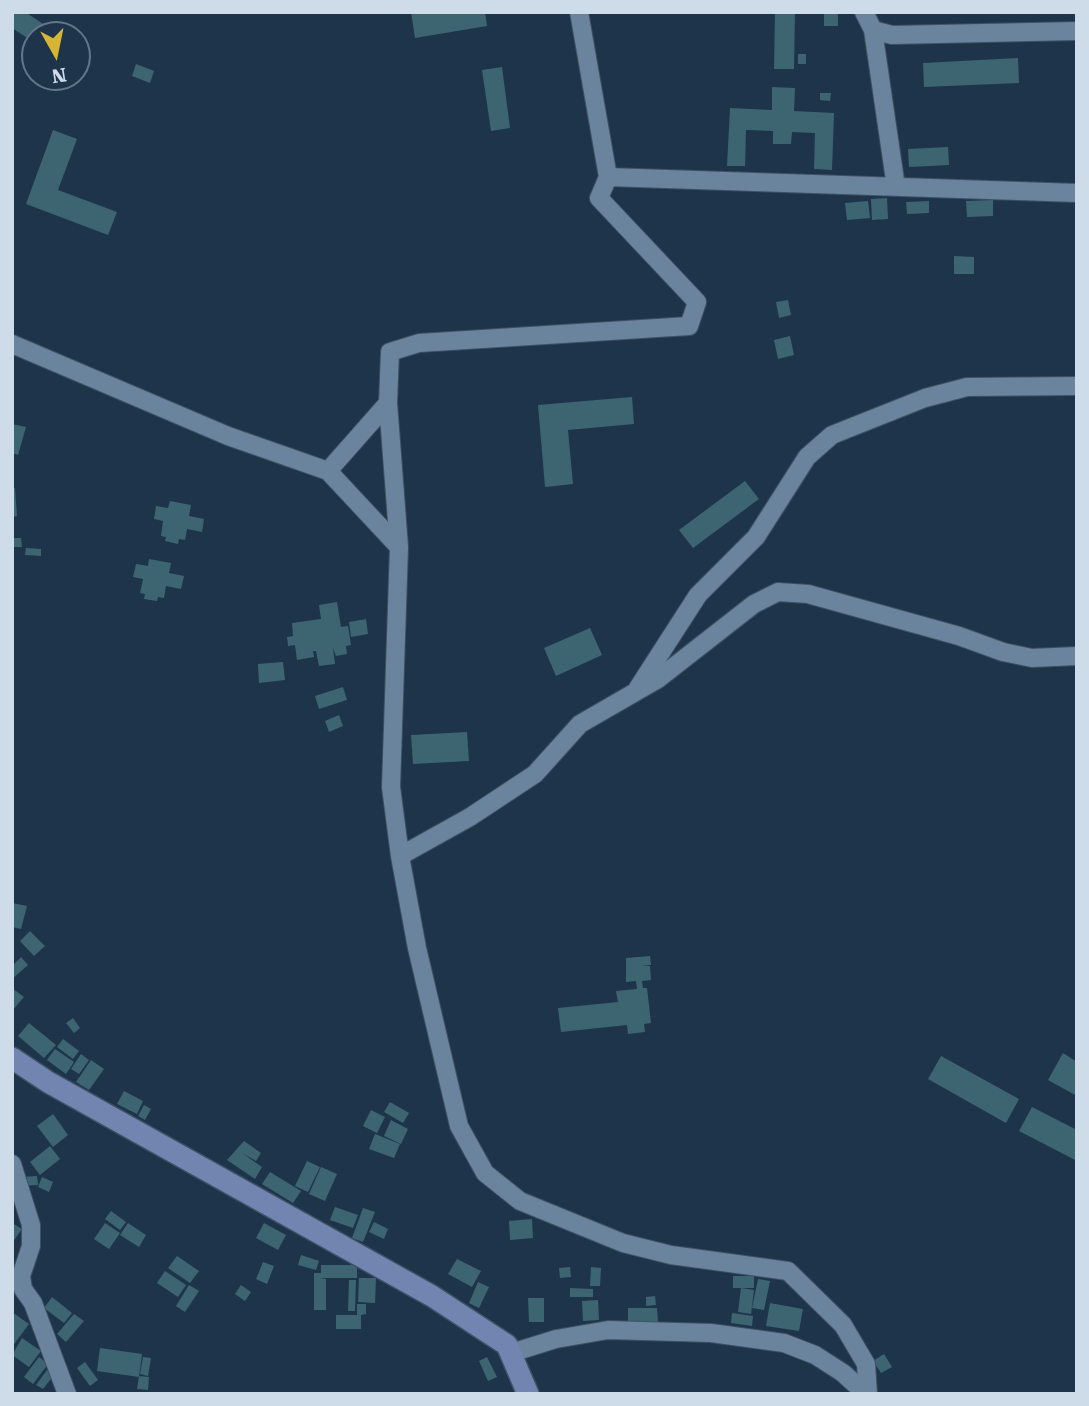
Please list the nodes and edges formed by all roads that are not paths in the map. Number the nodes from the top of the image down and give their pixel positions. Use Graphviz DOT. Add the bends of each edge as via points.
graph roads {
  1 [pos="579,12"];
  2 [pos="864,12"];
  3 [pos="873,30"];
  4 [pos="1077,31"];
  5 [pos="608,177"];
  6 [pos="896,187"];
  7 [pos="1077,193"];
  8 [pos="12,344"];
  9 [pos="1077,386"];
  10 [pos="388,403"];
  11 [pos="328,471"];
  12 [pos="399,547"];
  13 [pos="1077,656"];
  14 [pos="635,692"];
  15 [pos="400,856"];
  16 [pos="12,1058"];
  17 [pos="12,1164"];
  18 [pos="510,1353"];
  19 [pos="67,1394"];
  20 [pos="528,1394"];
  21 [pos="867,1394"];
  1 -- 5 [label="street"];
  2 -- 3 [label="street"];
  3 -- 4 [label="street" via="892,35"];
  3 -- 6 [label="street"];
  5 -- 6 [label="street"];
  5 -- 10 [label="street" via="599,198 697,302 689,326 419,343 390,352"];
  6 -- 7 [label="street"];
  8 -- 11 [label="street" via="228,436"];
  9 -- 14 [label="street" via="967,387 925,398 832,435 807,457 756,537 698,594"];
  10 -- 11 [label="street"];
  10 -- 12 [label="street"];
  11 -- 12 [label="street"];
  12 -- 15 [label="street" via="391,787"];
  13 -- 14 [label="street" via="1032,658 1003,652 808,594 778,592 754,604"];
  14 -- 15 [label="street" via="580,724 535,774"];
  15 -- 21 [label="street" via="459,1126 485,1172 520,1201 623,1243 671,1255 788,1271 843,1325 866,1364"];
  16 -- 18 [label="street" via="432,1296 507,1345"];
  17 -- 19 [label="street" via="31,1225 31,1246 21,1276 23,1289 33,1303"];
  18 -- 20 [label="street"];
  18 -- 21 [label="street" via="608,1330 711,1334 783,1343 815,1355"];
}
